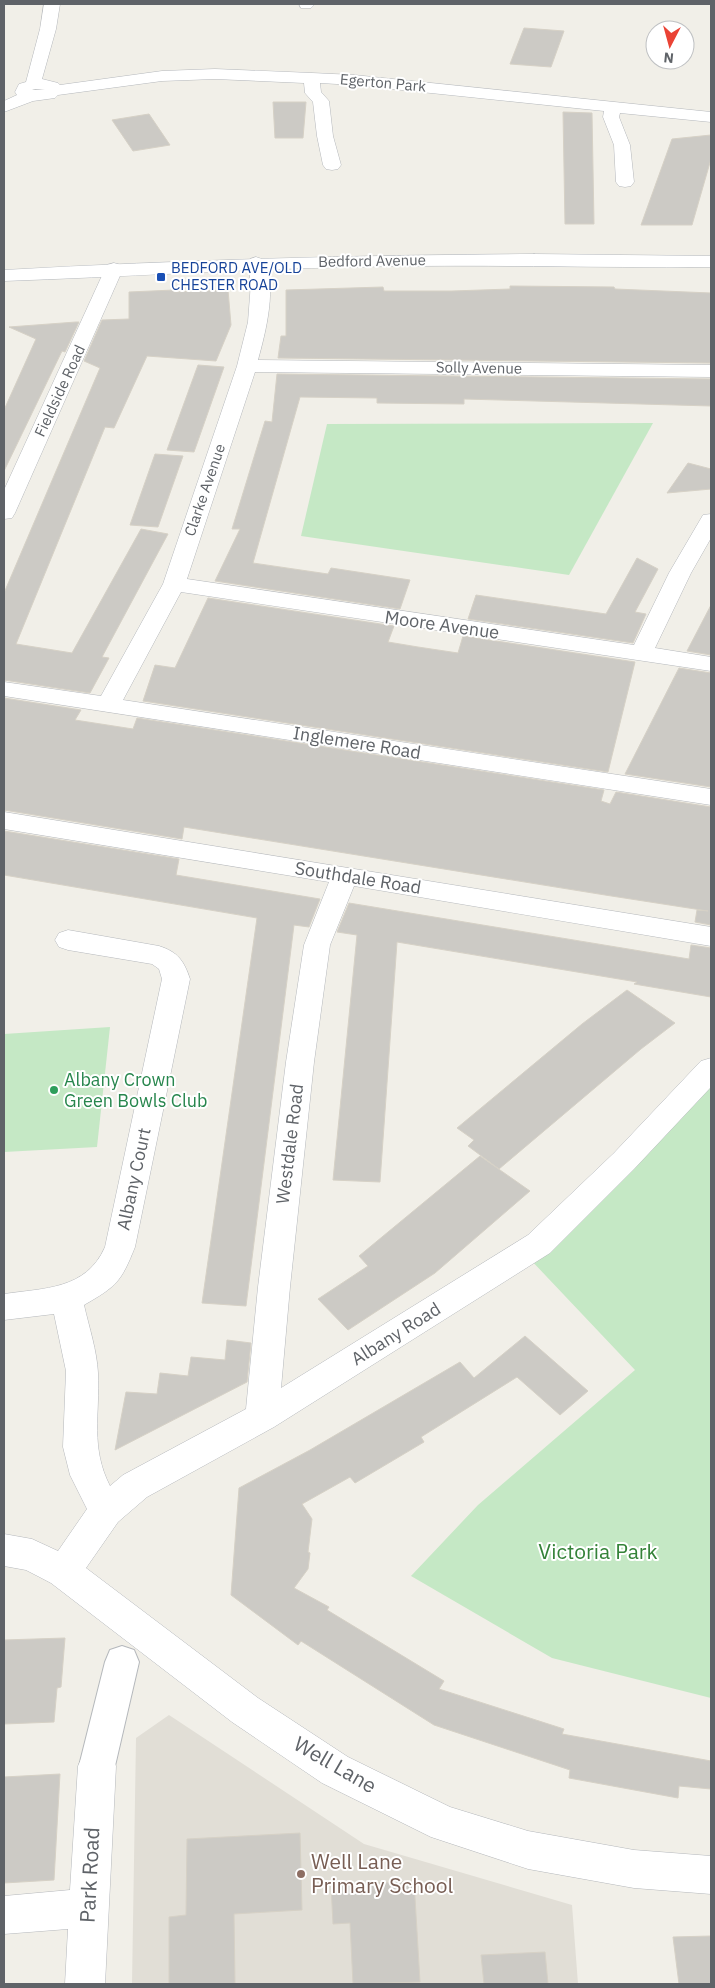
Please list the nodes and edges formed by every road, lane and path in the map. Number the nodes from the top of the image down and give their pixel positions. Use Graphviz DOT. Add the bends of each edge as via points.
graph roads {
  1 [pos="52,4"];
  2 [pos="312,78"];
  3 [pos="32,90"];
  4 [pos="4,108"];
  5 [pos="613,108"];
  6 [pos="711,117"];
  7 [pos="332,165"];
  8 [pos="625,182"];
  9 [pos="711,262"];
  10 [pos="256,263"];
  11 [pos="114,268"];
  12 [pos="4,276"];
  13 [pos="247,366"];
  14 [pos="711,371"];
  15 [pos="4,513"];
  16 [pos="711,520"];
  17 [pos="174,584"];
  18 [pos="640,654"];
  19 [pos="711,664"];
  20 [pos="4,689"];
  21 [pos="109,704"];
  22 [pos="711,796"];
  23 [pos="4,820"];
  24 [pos="345,876"];
  25 [pos="711,936"];
  26 [pos="68,940"];
  27 [pos="711,1069"];
  28 [pos="67,1299"];
  29 [pos="4,1307"];
  30 [pos="262,1417"];
  31 [pos="106,1511"];
  32 [pos="4,1550"];
  33 [pos="62,1572"];
  34 [pos="122,1662"];
  35 [pos="97,1766"];
  36 [pos="711,1875"];
  37 [pos="88,1908"];
  38 [pos="4,1915"];
  39 [pos="85,1984"];
  1 -- 3 [label="street"];
  2 -- 3 [label="street, Egerton Park" via="214,74 162,76 54,91 52,86 44,84"];
  2 -- 5 [label="street, Egerton Park" via="363,80"];
  2 -- 7 [label="street" via="313,93 321,101 324,136"];
  3 -- 4 [label="street"];
  5 -- 6 [label="street, Egerton Park"];
  5 -- 8 [label="street" via="611,118 622,145"];
  9 -- 10 [label="street, Bedford Avenue" via="510,259"];
  10 -- 11 [label="street, Bedford Avenue"];
  10 -- 13 [label="street, Clarke Avenue" via="260,282 258,322"];
  11 -- 12 [label="street, Bedford Avenue"];
  11 -- 15 [label="street, Fieldside Road"];
  13 -- 14 [label="street, Solly Avenue"];
  13 -- 17 [label="street, Clarke Avenue"];
  16 -- 18 [label="street" via="680,573"];
  17 -- 18 [label="street, Moore Avenue"];
  17 -- 21 [label="street, Clarke Avenue"];
  18 -- 19 [label="street, Moore Avenue"];
  20 -- 21 [label="street, Inglemere Road"];
  21 -- 22 [label="street, Inglemere Road"];
  23 -- 24 [label="street, Southdale Road"];
  24 -- 25 [label="street, Southdale Road"];
  24 -- 30 [label="street, Westdale Road" via="317,945 300,1062"];
  26 -- 28 [label="street, Albany Court" via="159,956 171,964 176,979 120,1247 111,1268 97,1282"];
  27 -- 30 [label="street, Albany Road" via="539,1244"];
  28 -- 29 [label="street, Albany Court"];
  28 -- 31 [label="street" via="82,1371 80,1447 87,1476"];
  30 -- 31 [label="street, Albany Road" via="135,1486"];
  31 -- 33 [label="street, Albany Road"];
  32 -- 33 [label="street, Well Lane" via="32,1556"];
  33 -- 36 [label="street, Well Lane" via="245,1710 335,1770 444,1824 528,1850 634,1869"];
  34 -- 35 [label="street"];
  35 -- 37 [label="street, Park Road"];
  37 -- 38 [label="street"];
  37 -- 39 [label="street, Park Road"];
}
